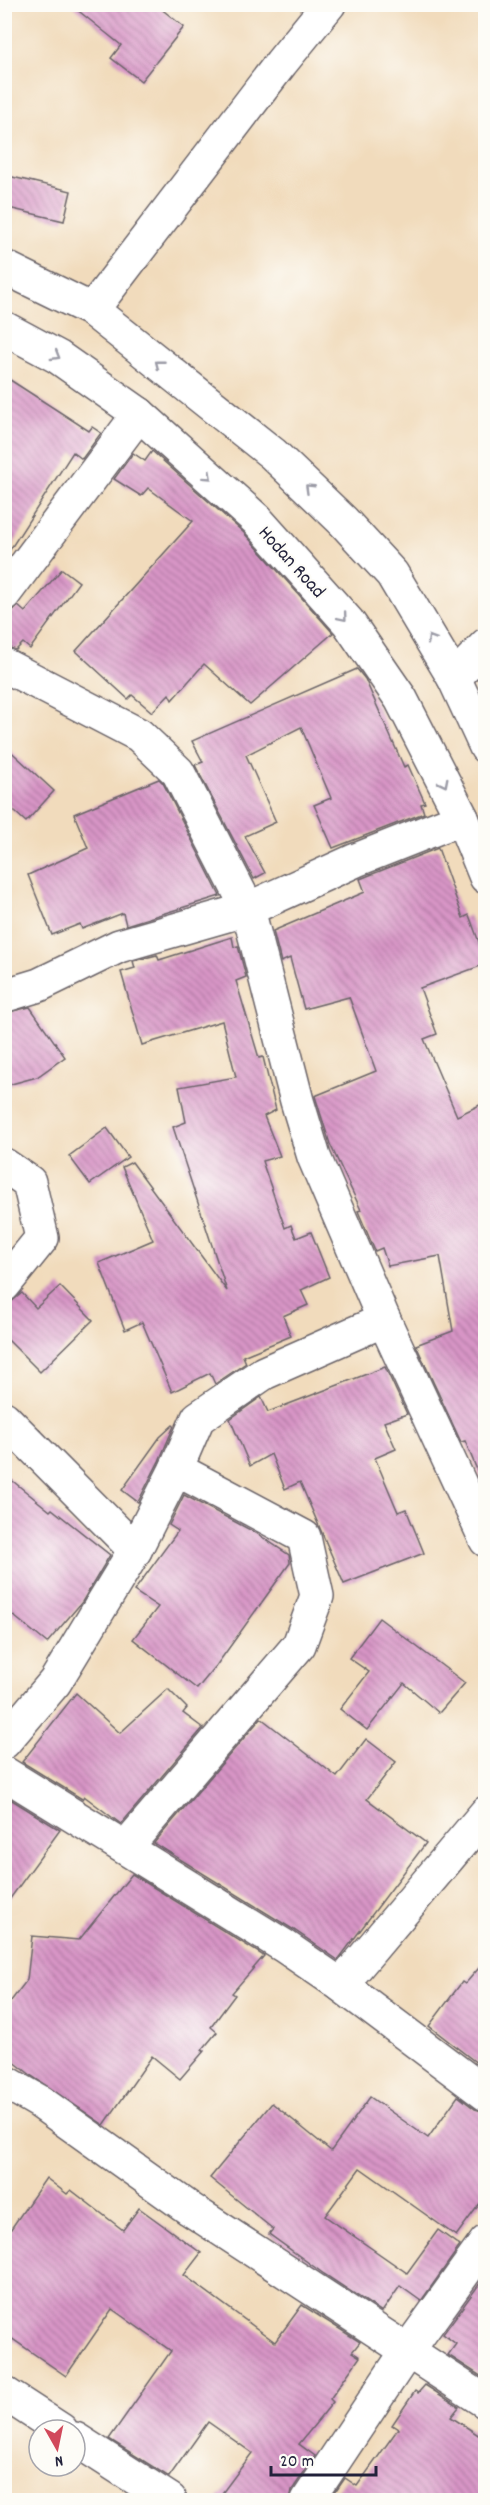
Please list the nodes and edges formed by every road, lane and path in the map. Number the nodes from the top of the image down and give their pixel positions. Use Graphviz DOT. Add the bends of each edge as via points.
graph roads {
  1 [pos="329,4"];
  2 [pos="4,267"];
  3 [pos="92,310"];
  4 [pos="4,327"];
  5 [pos="139,414"];
  6 [pos="4,594"];
  7 [pos="486,645"];
  8 [pos="4,665"];
  9 [pos="454,678"];
  10 [pos="486,747"];
  11 [pos="462,818"];
  12 [pos="486,877"];
  13 [pos="248,909"];
  14 [pos="4,993"];
  15 [pos="4,1165"];
  16 [pos="4,1285"];
  17 [pos="384,1320"];
  18 [pos="4,1418"];
  19 [pos="176,1469"];
  20 [pos="486,1540"];
  21 [pos="135,1550"];
  22 [pos="4,1742"];
  23 [pos="4,1773"];
  24 [pos="486,1813"];
  25 [pos="126,1846"];
  26 [pos="341,1985"];
  27 [pos="4,2081"];
  28 [pos="486,2094"];
  29 [pos="486,2242"];
  30 [pos="408,2350"];
  31 [pos="4,2393"];
  32 [pos="486,2402"];
  33 [pos="43,2418"];
  34 [pos="87,2447"];
  35 [pos="170,2500"];
  36 [pos="308,2500"];
  1 -- 3 [label="street"];
  2 -- 3 [label="street"];
  9 -- 3 [label="street, one-way" via="392,574 343,521 273,454"];
  4 -- 5 [label="street, Hodan Road, one-way" via="58,357"];
  5 -- 6 [label="street"];
  5 -- 11 [label="street, Hodan Road, one-way" via="257,520 348,622 401,699"];
  7 -- 9 [label="street"];
  8 -- 13 [label="street" via="139,735 178,772"];
  9 -- 10 [label="street"];
  11 -- 12 [label="street, Hodan Road"];
  11 -- 13 [label="street"];
  13 -- 14 [label="street" via="119,946 39,985"];
  13 -- 17 [label="street" via="314,1157"];
  15 -- 16 [label="street" via="29,1182 42,1238"];
  17 -- 19 [label="street" via="264,1373 198,1418"];
  17 -- 20 [label="street"];
  18 -- 21 [label="street"];
  19 -- 21 [label="street"];
  19 -- 25 [label="street" via="304,1537 317,1596 299,1645"];
  21 -- 22 [label="street" via="55,1682"];
  23 -- 25 [label="street"];
  24 -- 26 [label="street"];
  25 -- 26 [label="street"];
  26 -- 28 [label="street"];
  27 -- 30 [label="street" via="40,2102 190,2209"];
  29 -- 30 [label="street"];
  30 -- 32 [label="street"];
  30 -- 36 [label="street"];
  31 -- 33 [label="street"];
  34 -- 35 [label="street"];
}
